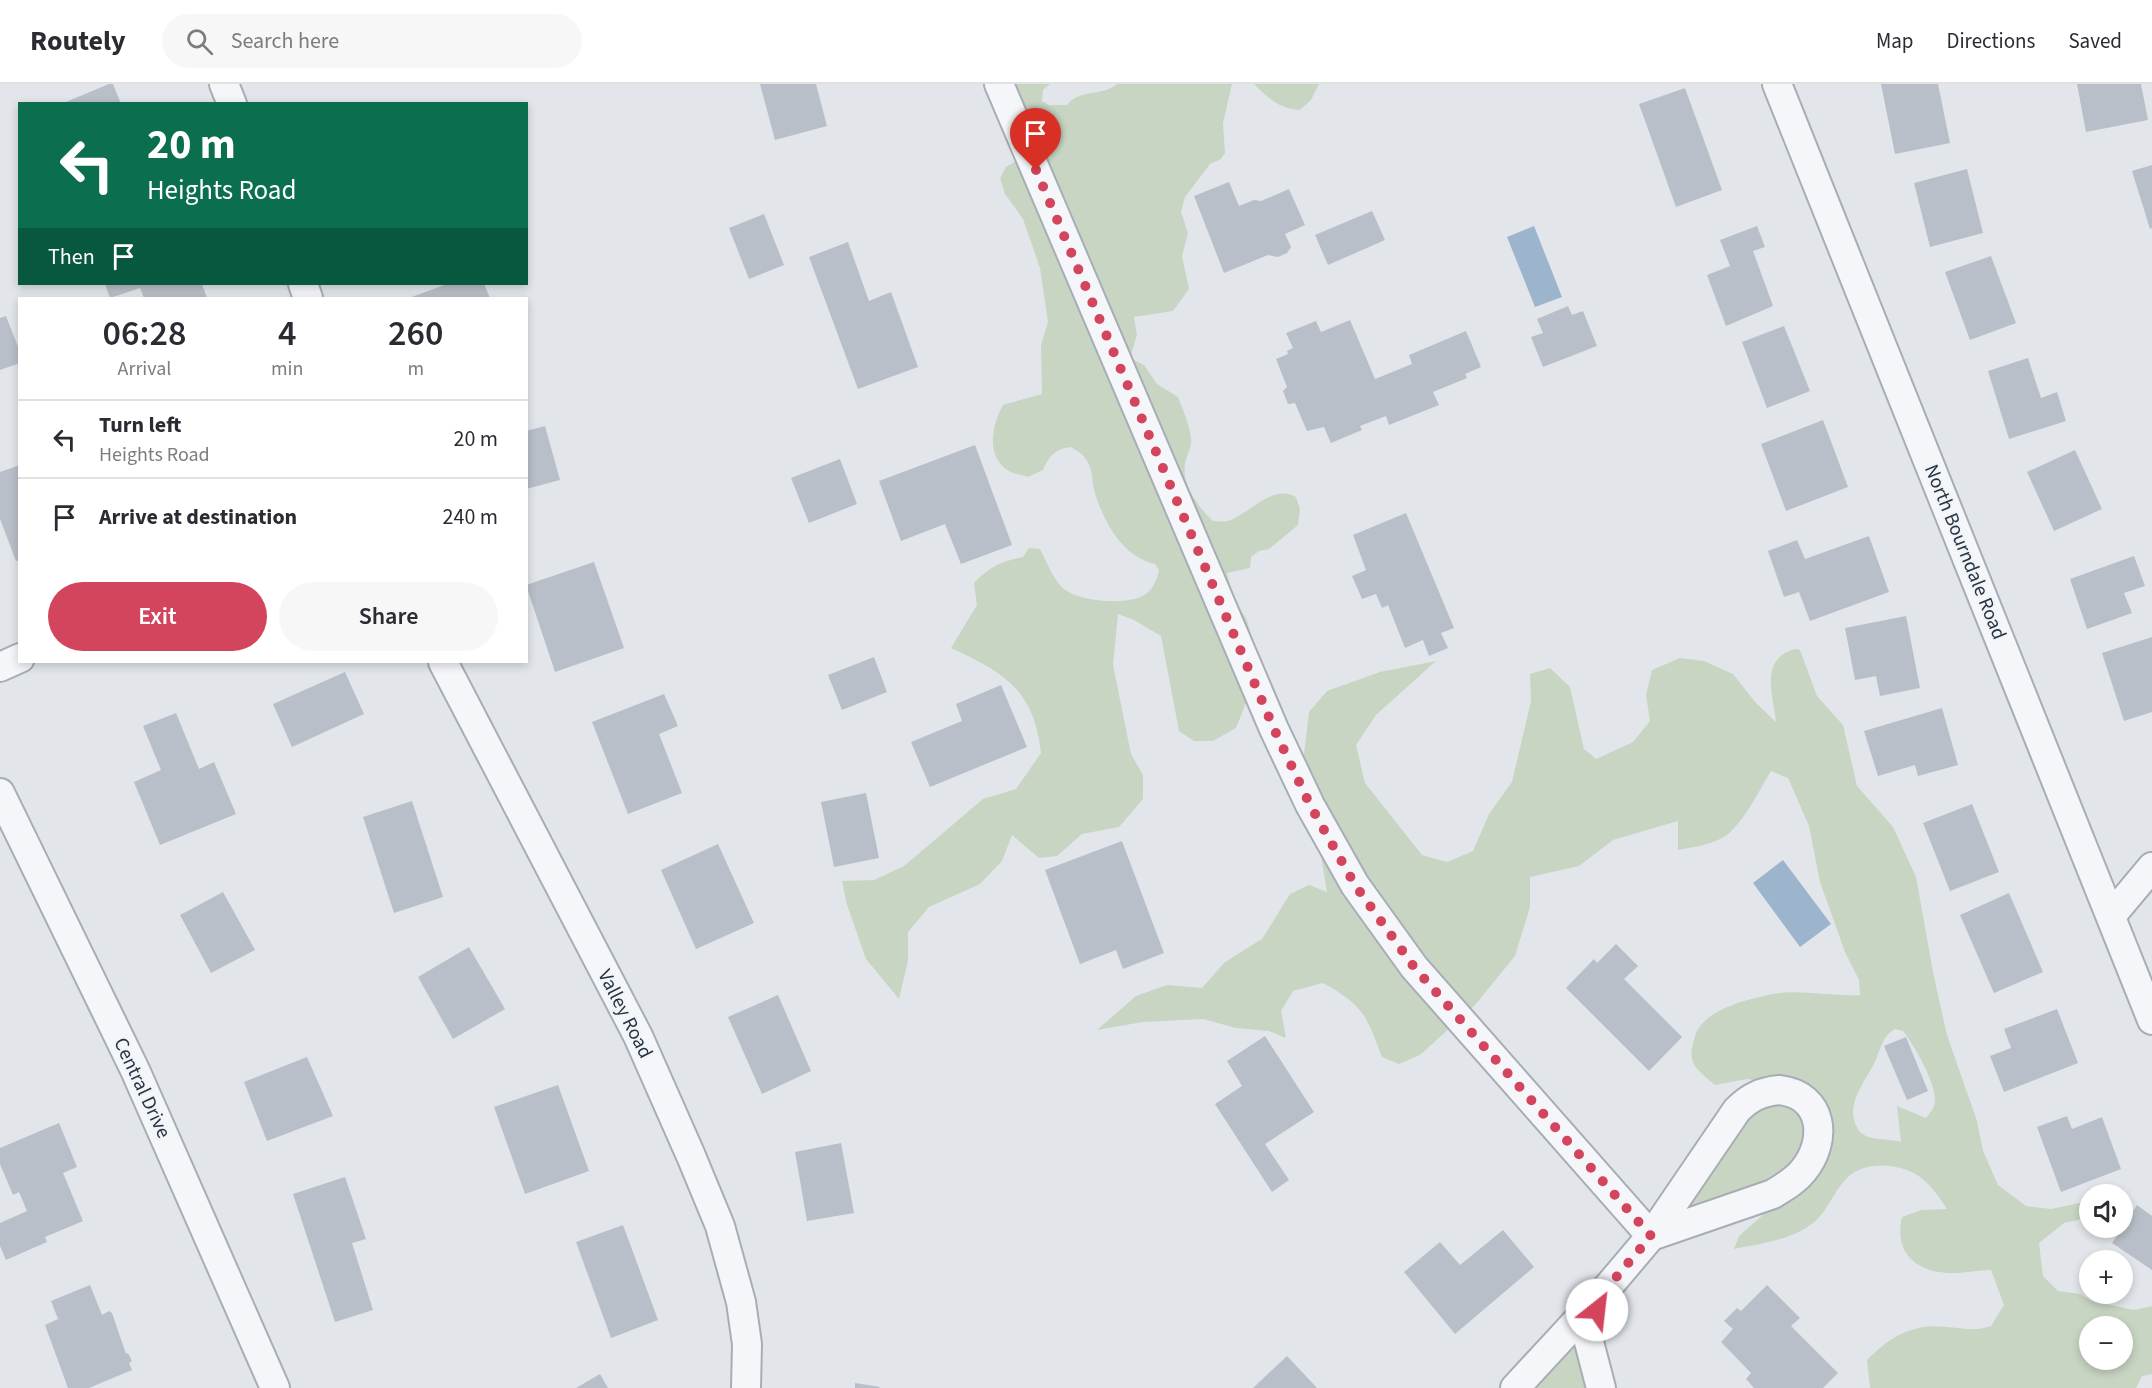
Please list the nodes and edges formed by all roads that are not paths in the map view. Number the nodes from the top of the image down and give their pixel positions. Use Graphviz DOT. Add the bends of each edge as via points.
graph roads {
  1 [pos="224,84"];
  2 [pos="999,84"];
  3 [pos="1777,84"];
  4 [pos="231,102"];
  5 [pos="18,659"];
  6 [pos="444,663"];
  7 [pos="0,667"];
  8 [pos="0,793"];
  9 [pos="2152,867"];
  10 [pos="2111,916"];
  11 [pos="2152,1020"];
  12 [pos="1651,1236"];
  13 [pos="1602,1294"];
  14 [pos="275,1388"];
  15 [pos="746,1388"];
  16 [pos="1515,1388"];
  17 [pos="1601,1388"];
  1 -- 4 [label="street"];
  2 -- 12 [label="street" via="1310,805 1344,865 1414,967"];
  3 -- 10 [label="street, North Bourndale Road"];
  5 -- 7 [label="street"];
  6 -- 15 [label="street, Valley Road" via="638,1035 691,1156 720,1226 741,1302 747,1344"];
  8 -- 14 [label="street, Central Drive" via="135,1070"];
  9 -- 10 [label="street"];
  10 -- 11 [label="street, North Bourndale Road"];
  12 -- 12 [label="street" via="1773,1194 1792,1182 1804,1170 1815,1146 1818,1132 1812,1106 1793,1092 1763,1092 1749,1099 1737,1110"];
  12 -- 13 [label="street"];
  13 -- 16 [label="street"];
  13 -- 17 [label="street" via="1589,1341"];
}
